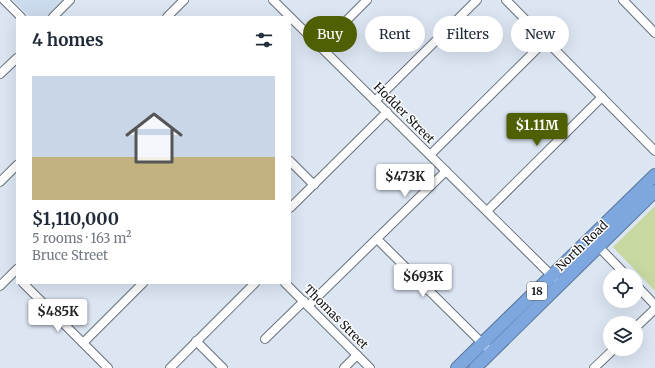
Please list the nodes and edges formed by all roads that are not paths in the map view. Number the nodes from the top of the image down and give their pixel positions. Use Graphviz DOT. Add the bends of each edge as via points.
graph roads {
  1 [pos="4,0"];
  2 [pos="69,0"];
  3 [pos="184,0"];
  4 [pos="273,0"];
  5 [pos="367,0"];
  6 [pos="477,0"];
  7 [pos="506,0"];
  8 [pos="623,0"];
  9 [pos="285,15"];
  10 [pos="20,16"];
  11 [pos="54,16"];
  12 [pos="168,16"];
  13 [pos="351,16"];
  14 [pos="522,16"];
  15 [pos="291,20"];
  16 [pos="303,31"];
  17 [pos="655,33"];
  18 [pos="326,52"];
  19 [pos="534,52"];
  20 [pos="558,52"];
  21 [pos="16,59"];
  22 [pos="0,74"];
  23 [pos="602,97"];
  24 [pos="375,101"];
  25 [pos="387,112"];
  26 [pos="655,151"];
  27 [pos="430,155"];
  28 [pos="291,162"];
  29 [pos="16,166"];
  30 [pos="446,172"];
  31 [pos="655,175"];
  32 [pos="0,182"];
  33 [pos="314,185"];
  34 [pos="655,191"];
  35 [pos="291,207"];
  36 [pos="486,211"];
  37 [pos="377,239"];
  38 [pos="595,242"];
  39 [pos="619,268"];
  40 [pos="16,273"];
  41 [pos="556,280"];
  42 [pos="24,284"];
  43 [pos="142,284"];
  44 [pos="254,284"];
  45 [pos="286,284"];
  46 [pos="0,286"];
  47 [pos="643,292"];
  48 [pos="306,304"];
  49 [pos="655,305"];
  50 [pos="655,309"];
  51 [pos="643,320"];
  52 [pos="265,339"];
  53 [pos="196,341"];
  54 [pos="83,343"];
  55 [pos="482,343"];
  56 [pos="491,352"];
  57 [pos="357,355"];
  58 [pos="607,356"];
  59 [pos="108,368"];
  60 [pos="170,368"];
  61 [pos="223,368"];
  62 [pos="344,368"];
  63 [pos="370,368"];
  64 [pos="457,368"];
  65 [pos="475,368"];
  66 [pos="594,368"];
  1 -- 10 [label="street"];
  2 -- 11 [label="street"];
  3 -- 12 [label="street"];
  4 -- 9 [label="street, Hodder Street"];
  5 -- 13 [label="street"];
  6 -- 24 [label="street"];
  7 -- 14 [label="street"];
  8 -- 17 [label="street"];
  15 -- 16 [label="street, Hodder Street"];
  18 -- 24 [label="street, Hodder Street"];
  19 -- 27 [label="street"];
  20 -- 23 [label="street"];
  21 -- 22 [label="street"];
  23 -- 26 [label="street"];
  23 -- 36 [label="street"];
  24 -- 25 [label="street, Hodder Street"];
  25 -- 27 [label="street, Hodder Street"];
  25 -- 33 [label="street"];
  27 -- 30 [label="street, Hodder Street"];
  28 -- 33 [label="street"];
  29 -- 32 [label="street"];
  30 -- 36 [label="street, Hodder Street"];
  30 -- 37 [label="street"];
  31 -- 38 [label="highway, North Road / 18"];
  33 -- 35 [label="street"];
  34 -- 38 [label="highway, North Road / 18"];
  36 -- 41 [label="street, Hodder Street"];
  37 -- 48 [label="street"];
  37 -- 55 [label="street"];
  38 -- 39 [label="street"];
  38 -- 41 [label="highway, North Road / 18"];
  40 -- 46 [label="street"];
  41 -- 55 [label="highway, North Road / 18"];
  41 -- 56 [label="highway, North Road / 18"];
  42 -- 54 [label="street"];
  43 -- 54 [label="street"];
  44 -- 53 [label="street"];
  45 -- 48 [label="street, Thomas Street"];
  47 -- 49 [label="street"];
  48 -- 52 [label="street"];
  48 -- 57 [label="street, Thomas Street"];
  50 -- 51 [label="street"];
  53 -- 60 [label="street"];
  53 -- 61 [label="street"];
  54 -- 59 [label="street"];
  55 -- 56 [label="street"];
  55 -- 64 [label="highway, North Road / 18"];
  56 -- 65 [label="highway, North Road / 18"];
  57 -- 62 [label="street"];
  57 -- 63 [label="street, Thomas Street"];
  58 -- 66 [label="street"];
}
